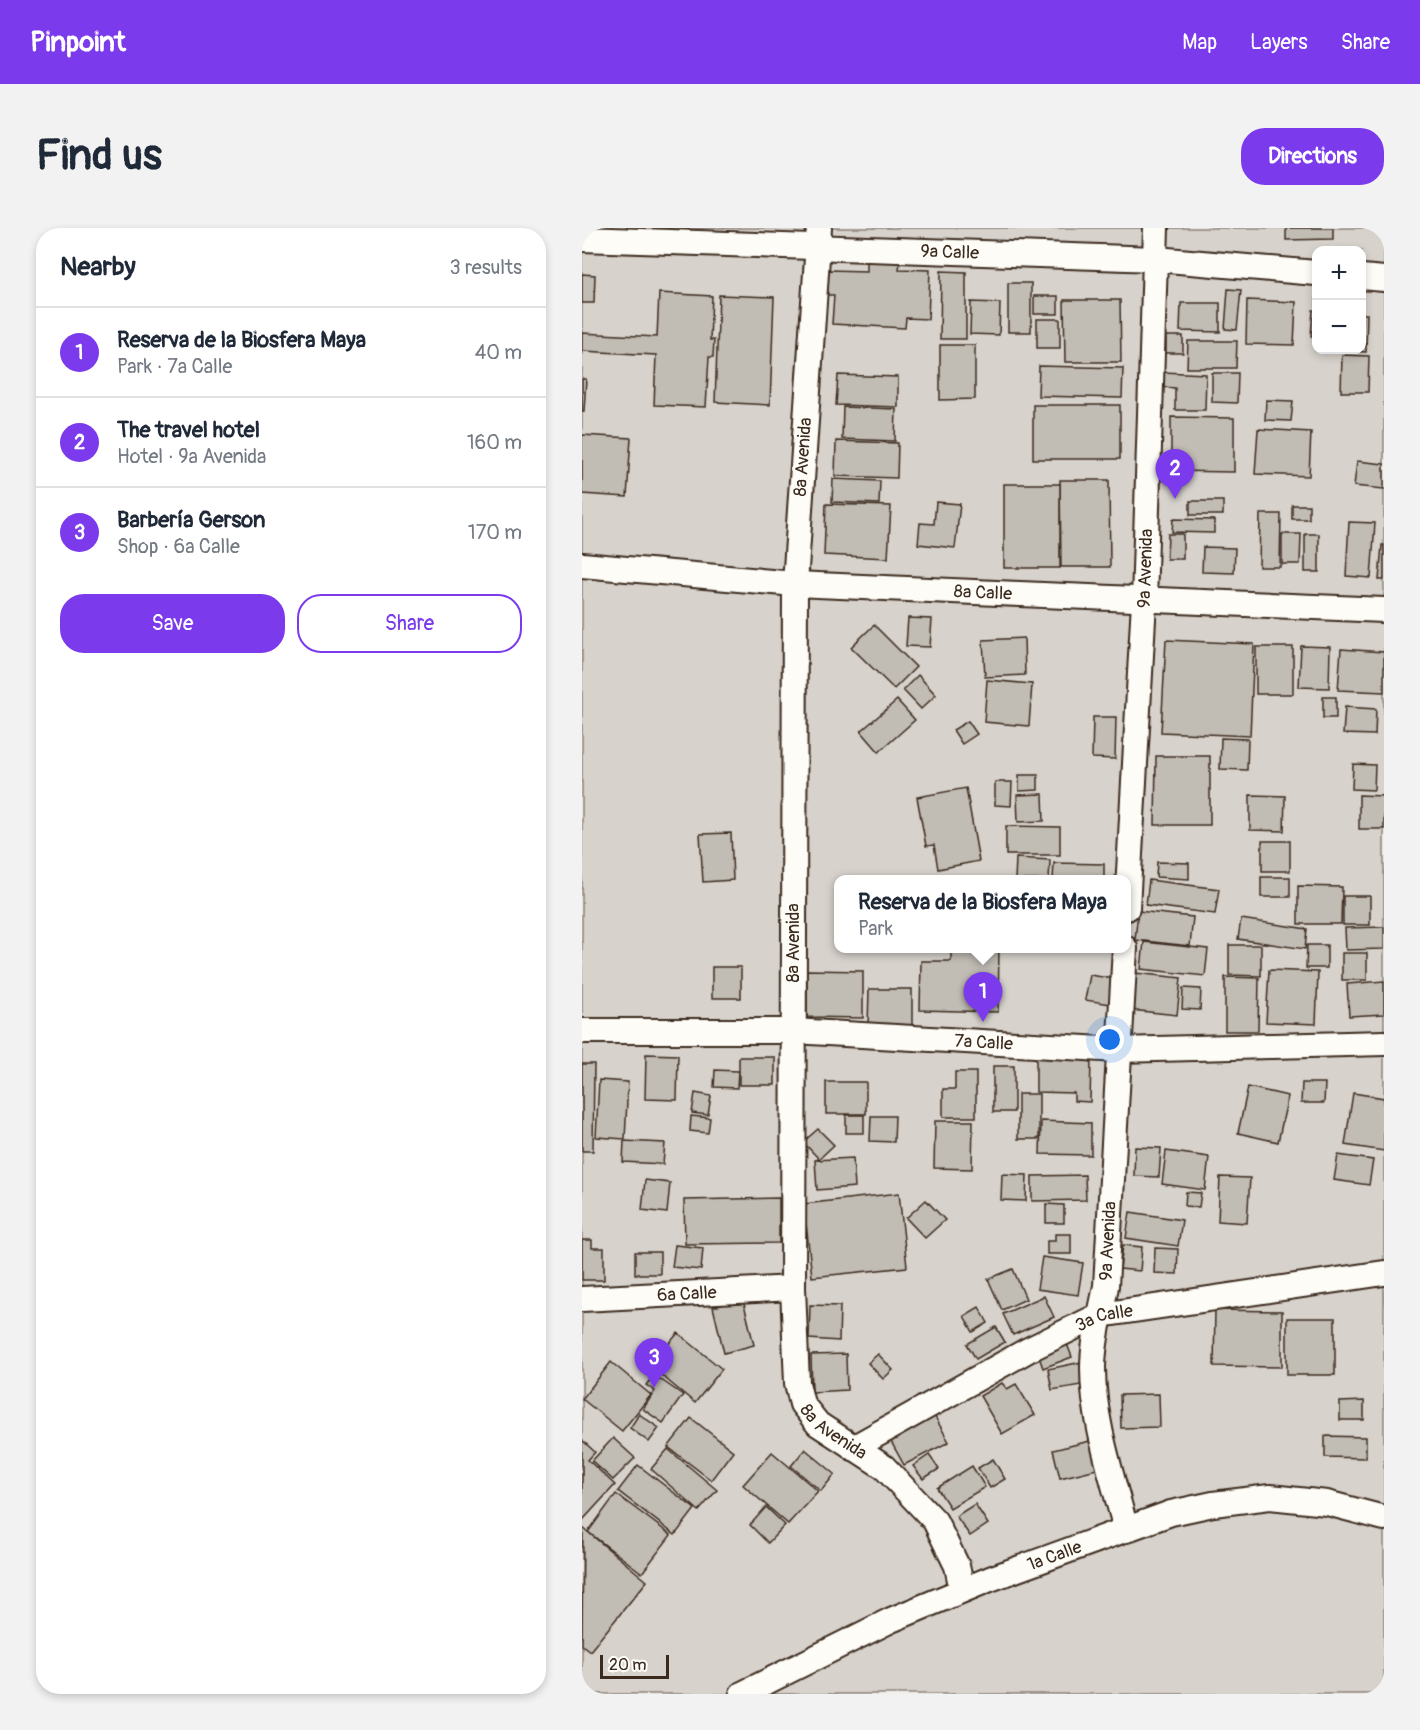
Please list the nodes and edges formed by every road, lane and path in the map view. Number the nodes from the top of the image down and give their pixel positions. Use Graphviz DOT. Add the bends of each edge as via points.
graph roads {
  1 [pos="1156,228"];
  2 [pos="582,238"];
  3 [pos="818,238"];
  4 [pos="1156,259"];
  5 [pos="1312,273"];
  6 [pos="1366,277"];
  7 [pos="1384,279"];
  8 [pos="582,565"];
  9 [pos="795,584"];
  10 [pos="1144,601"];
  11 [pos="1384,610"];
  12 [pos="1129,875"];
  13 [pos="1125,953"];
  14 [pos="582,1031"];
  15 [pos="793,1031"];
  16 [pos="1384,1043"];
  17 [pos="1119,1050"];
  18 [pos="1384,1273"];
  19 [pos="793,1288"];
  20 [pos="582,1299"];
  21 [pos="1100,1315"];
  22 [pos="853,1448"];
  23 [pos="1384,1518"];
  24 [pos="1126,1530"];
  25 [pos="962,1590"];
  26 [pos="742,1694"];
  1 -- 4 [label="street, 9a Avenida"];
  2 -- 3 [label="street, 9a Calle"];
  3 -- 4 [label="street, 9a Calle"];
  3 -- 9 [label="street, 8a Avenida"];
  4 -- 5 [label="street, 9a Calle"];
  4 -- 10 [label="street, 9a Avenida"];
  6 -- 7 [label="street"];
  8 -- 9 [label="street, 8a Calle"];
  9 -- 10 [label="street, 8a Calle"];
  9 -- 15 [label="street, 8a Avenida"];
  10 -- 11 [label="street, 8a Calle"];
  10 -- 12 [label="street, 9a Avenida"];
  13 -- 17 [label="street, 9a Avenida"];
  14 -- 15 [label="street, 7a Calle"];
  15 -- 17 [label="street, 7a Calle"];
  15 -- 19 [label="street, 8a Avenida"];
  16 -- 17 [label="street, 7a Calle"];
  17 -- 21 [label="street, 9a Avenida" via="1106,1286"];
  18 -- 21 [label="street, 3a Calle"];
  19 -- 20 [label="street, 6a Calle"];
  19 -- 22 [label="street, 8a Avenida" via="797,1383 802,1404 818,1424"];
  21 -- 22 [label="street, 3a Calle"];
  21 -- 24 [label="street, 9a Avenida" via="1093,1368 1096,1399"];
  22 -- 25 [label="street, 8a Avenida" via="884,1467 935,1521 957,1566"];
  23 -- 24 [label="street, 1a Calle" via="1327,1503 1270,1497 1171,1513"];
  24 -- 25 [label="street, 1a Calle"];
  25 -- 26 [label="street, 1a Calle" via="891,1620"];
}
